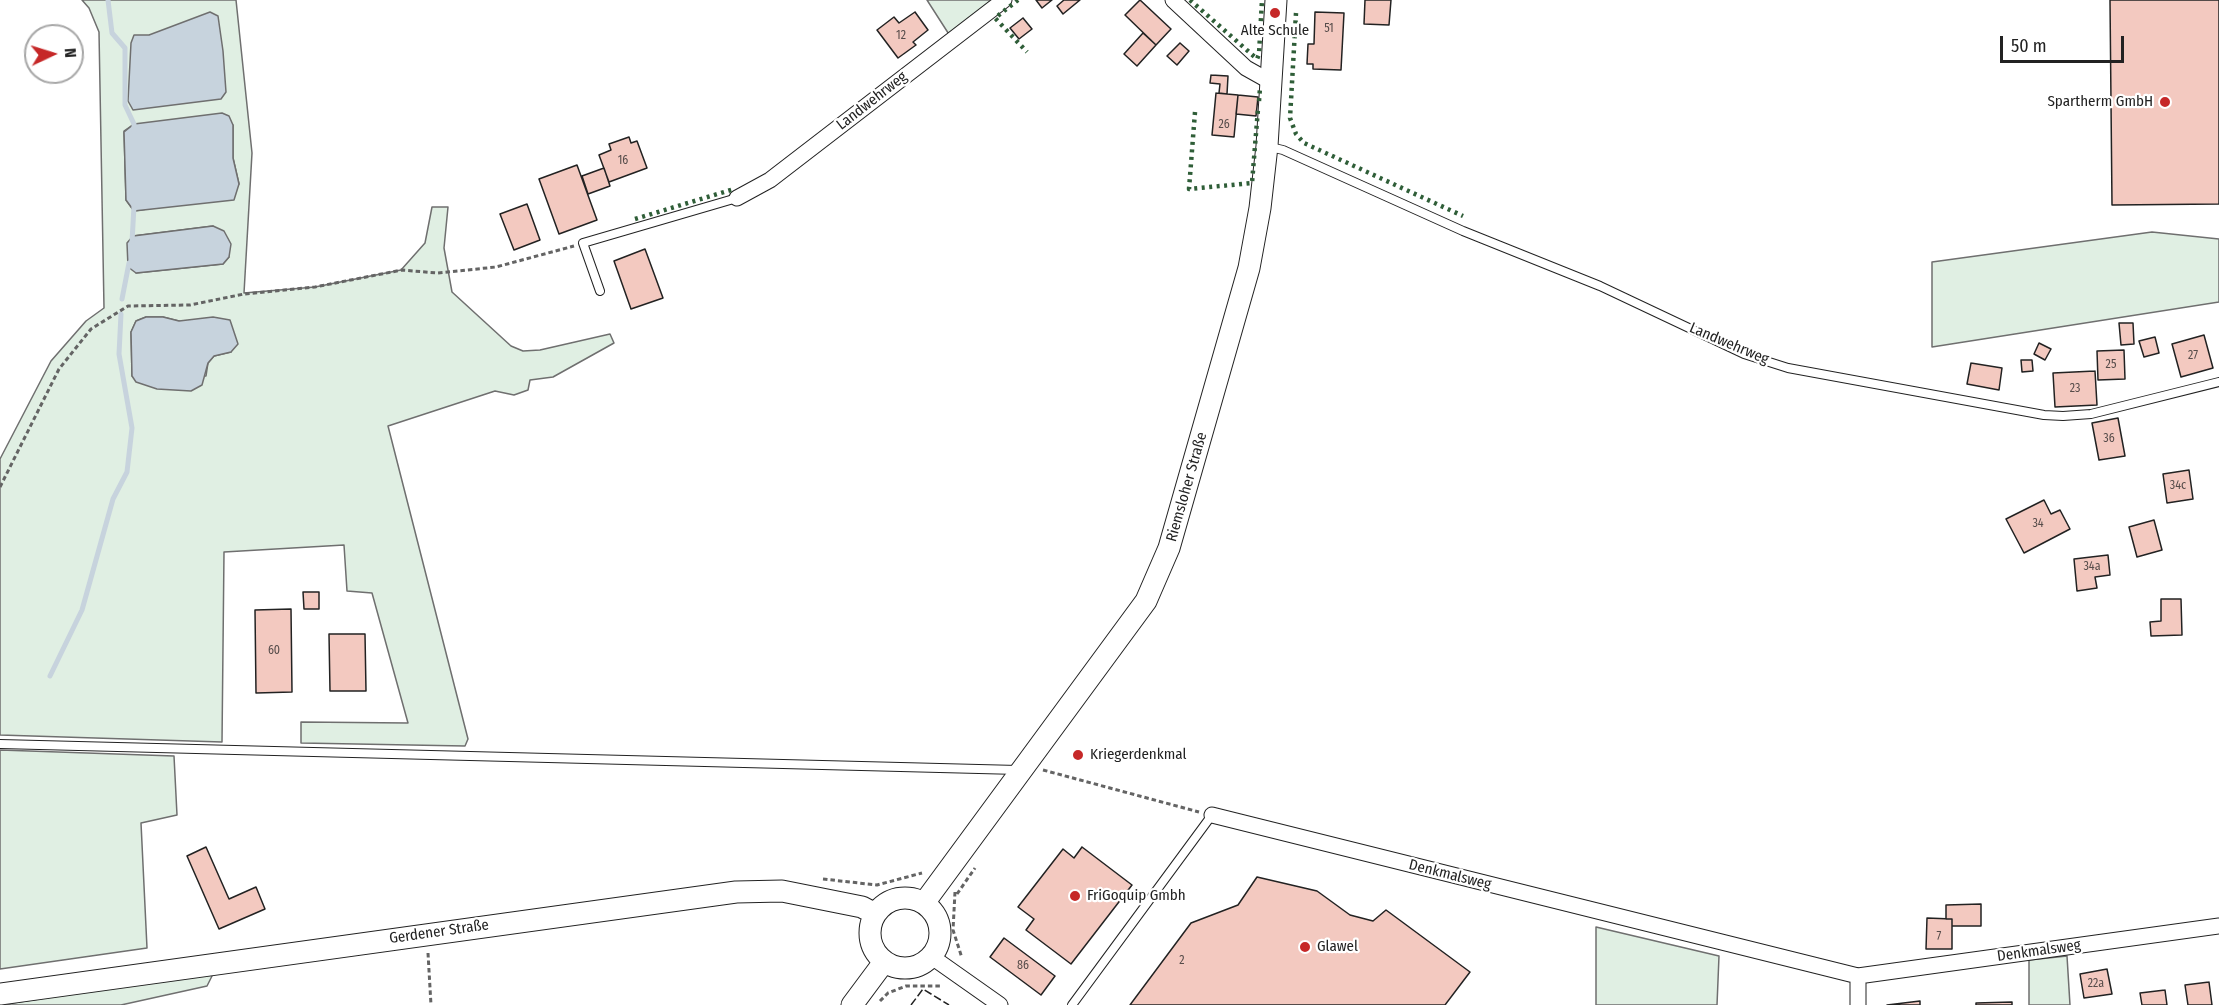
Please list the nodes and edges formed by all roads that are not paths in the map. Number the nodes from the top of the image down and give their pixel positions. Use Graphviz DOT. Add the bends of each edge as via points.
graph roads {
  1 [pos="1004,0"];
  2 [pos="1173,0"];
  3 [pos="1276,0"];
  4 [pos="1271,82"];
  5 [pos="1267,146"];
  6 [pos="737,198"];
  7 [pos="600,291"];
  8 [pos="2219,382"];
  9 [pos="0,744"];
  10 [pos="1033,770"];
  11 [pos="1212,815"];
  12 [pos="924,903"];
  13 [pos="875,914"];
  14 [pos="2219,926"];
  15 [pos="932,957"];
  16 [pos="884,962"];
  17 [pos="1858,976"];
  18 [pos="0,993"];
  19 [pos="852,1005"];
  20 [pos="1000,1005"];
  21 [pos="1072,1005"];
  22 [pos="1858,1005"];
  1 -- 6 [label="street, Landwehrweg" via="770,180"];
  2 -- 4 [label="street" via="1246,69"];
  3 -- 4 [label="main road, Riemsloher Straße"];
  4 -- 5 [label="main road, Riemsloher Straße"];
  5 -- 8 [label="lane, Landwehrweg" via="1600,286 1744,354 1788,368 2062,416 2091,414"];
  5 -- 10 [label="main road, Riemsloher Straße" via="1249,268 1169,548 1146,601"];
  6 -- 7 [label="lane" via="583,243"];
  9 -- 10 [label="lane"];
  10 -- 12 [label="main road, Riemsloher Straße"];
  11 -- 17 [label="street, Denkmalsweg"];
  11 -- 21 [label="lane"];
  12 -- 13 [label="main road" via="914,899 892,900"];
  12 -- 15 [label="main road" via="938,918 940,928 941,939"];
  13 -- 16 [label="main road" via="870,935 876,955"];
  13 -- 18 [label="main road, Gerdener Straße" via="862,907 782,891 736,892"];
  14 -- 17 [label="street, Denkmalsweg"];
  15 -- 16 [label="main road" via="914,968 893,967"];
  15 -- 20 [label="street"];
  16 -- 19 [label="main road"];
  17 -- 22 [label="street"];
}
